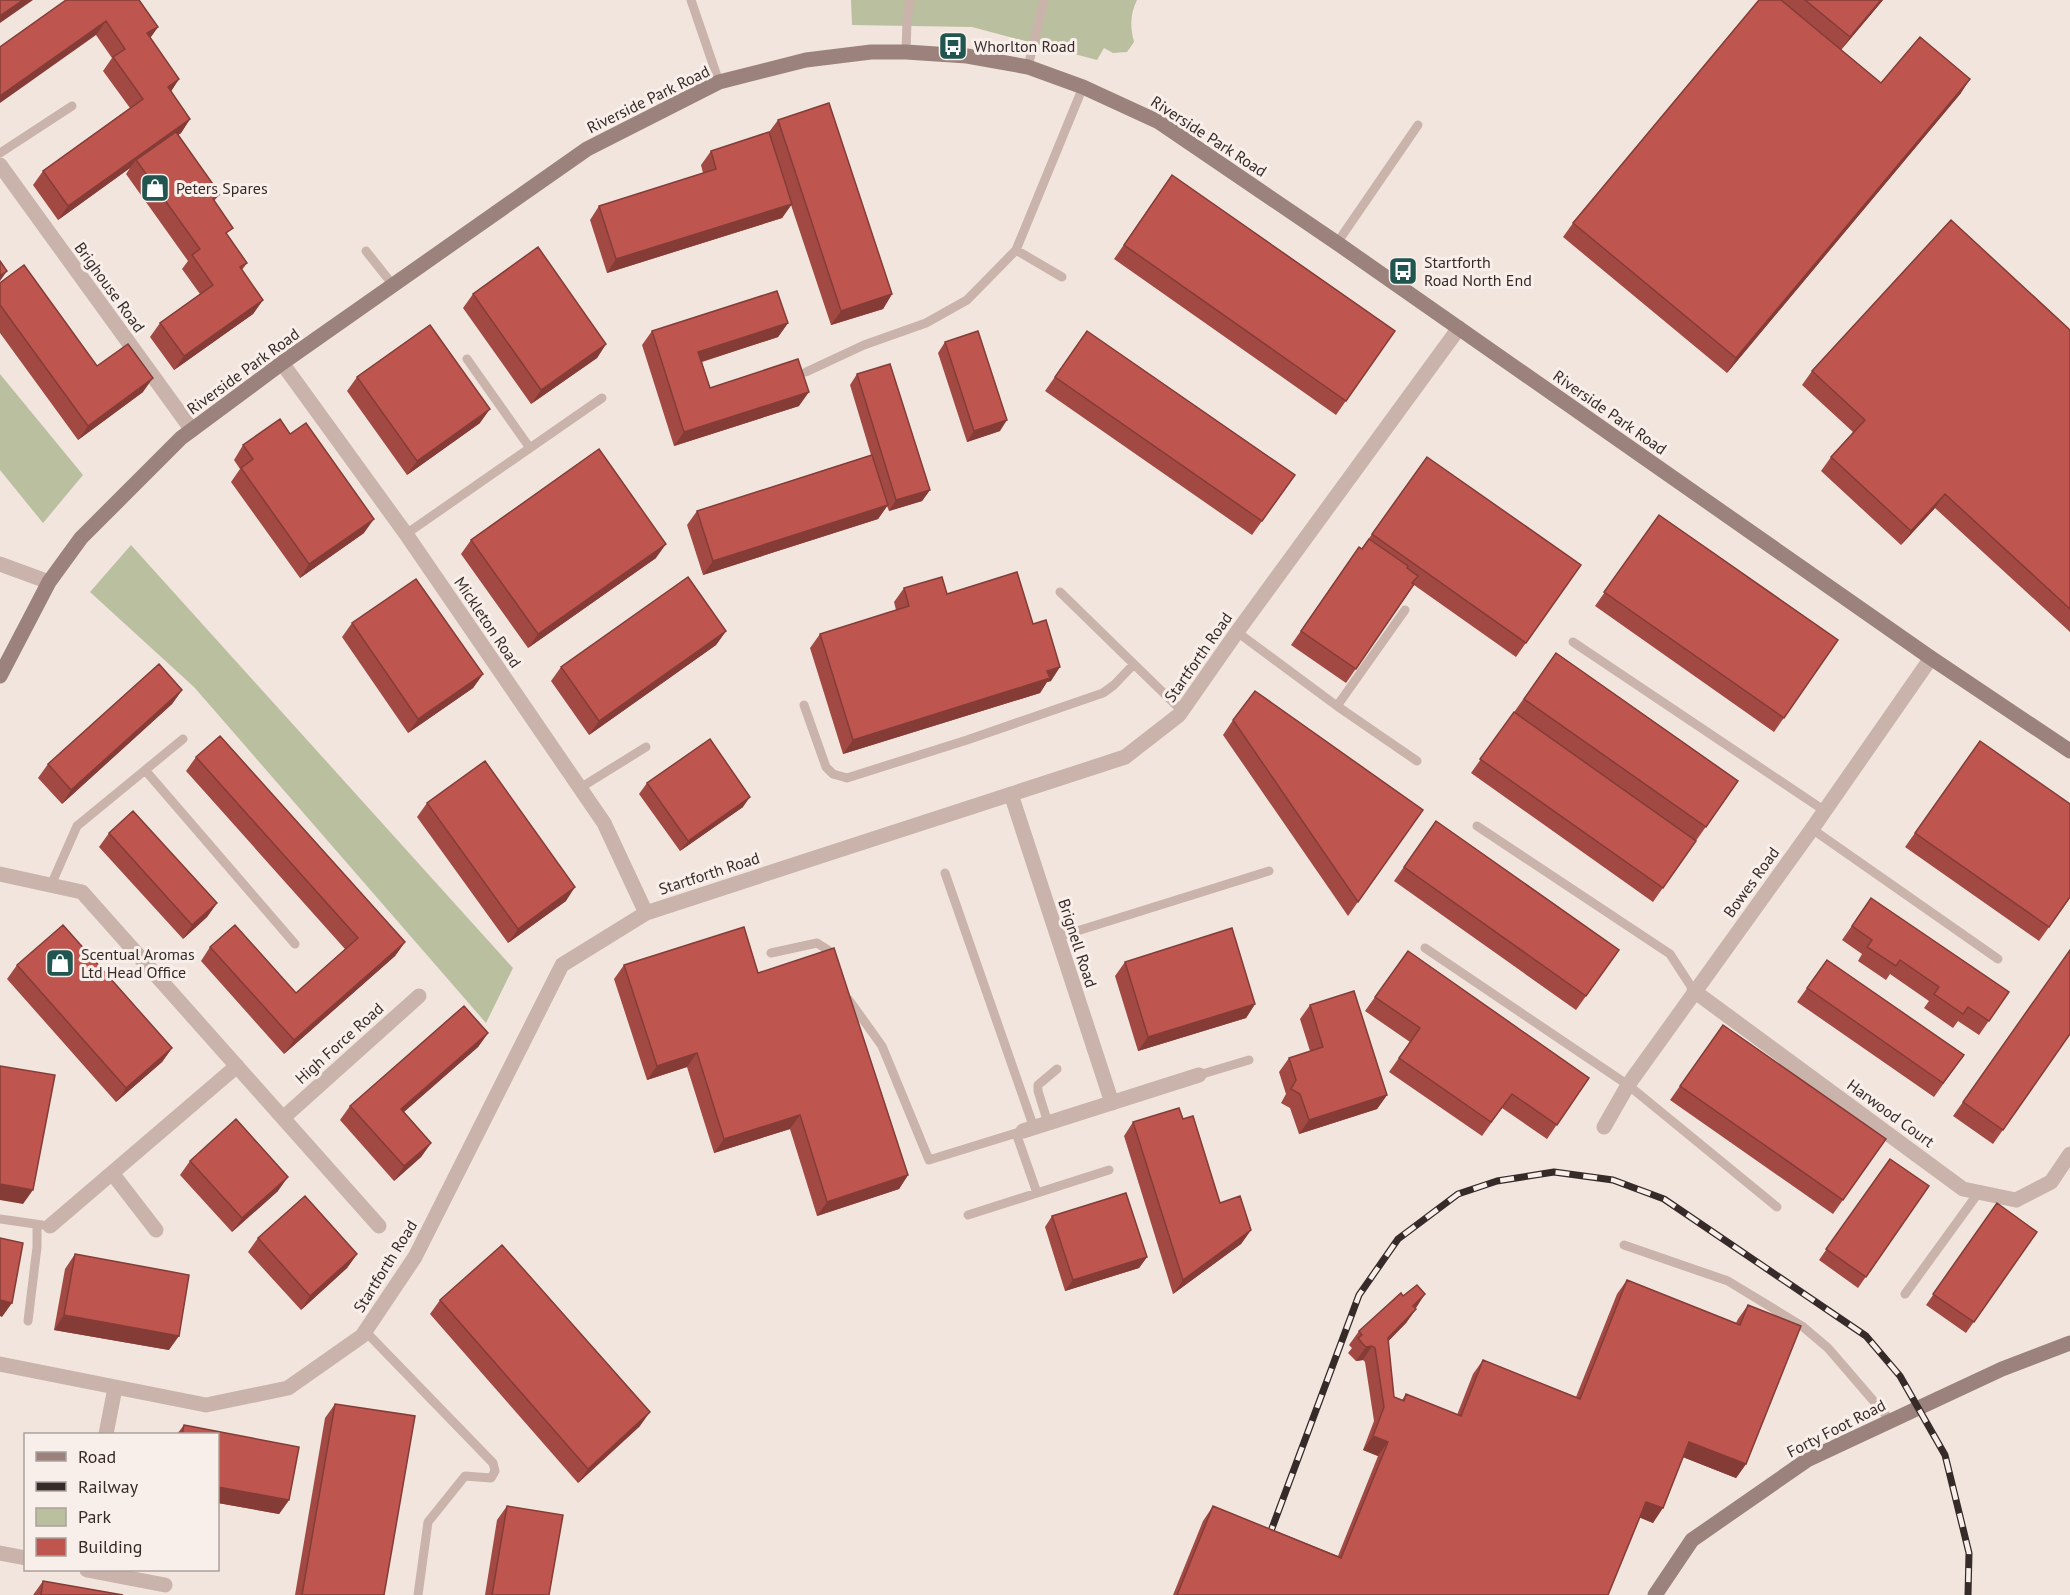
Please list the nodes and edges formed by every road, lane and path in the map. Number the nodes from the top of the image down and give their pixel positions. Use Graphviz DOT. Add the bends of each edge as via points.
graph roads {
  1 [pos="691,0"];
  2 [pos="910,0"];
  3 [pos="1044,0"];
  4 [pos="906,52"];
  5 [pos="1028,67"];
  6 [pos="719,82"];
  7 [pos="1083,87"];
  8 [pos="72,106"];
  9 [pos="1418,125"];
  10 [pos="0,153"];
  11 [pos="0,165"];
  12 [pos="1337,243"];
  13 [pos="1016,250"];
  14 [pos="366,251"];
  15 [pos="1062,277"];
  16 [pos="393,285"];
  17 [pos="1459,328"];
  18 [pos="467,359"];
  19 [pos="282,363"];
  20 [pos="806,372"];
  21 [pos="602,398"];
  22 [pos="192,430"];
  23 [pos="530,448"];
  24 [pos="406,534"];
  25 [pos="0,564"];
  26 [pos="49,582"];
  27 [pos="1060,592"];
  28 [pos="1405,610"];
  29 [pos="1237,632"];
  30 [pos="1573,642"];
  31 [pos="1931,658"];
  32 [pos="1134,664"];
  33 [pos="0,676"];
  34 [pos="804,705"];
  35 [pos="1337,706"];
  36 [pos="1182,711"];
  37 [pos="183,739"];
  38 [pos="646,747"];
  39 [pos="2070,751"];
  40 [pos="1417,761"];
  41 [pos="145,770"];
  42 [pos="580,788"];
  43 [pos="1011,794"];
  44 [pos="1825,811"];
  45 [pos="1477,826"];
  46 [pos="1812,829"];
  47 [pos="1269,871"];
  48 [pos="945,873"];
  49 [pos="0,874"];
  50 [pos="51,885"];
  51 [pos="646,913"];
  52 [pos="1058,937"];
  53 [pos="295,945"];
  54 [pos="1425,948"];
  55 [pos="771,953"];
  56 [pos="1998,959"];
  57 [pos="835,968"];
  58 [pos="842,986"];
  59 [pos="1694,991"];
  60 [pos="419,996"];
  61 [pos="1249,1060"];
  62 [pos="237,1066"];
  63 [pos="1057,1069"];
  64 [pos="1199,1075"];
  65 [pos="1628,1085"];
  66 [pos="1112,1103"];
  67 [pos="283,1118"];
  68 [pos="1604,1127"];
  69 [pos="1030,1129"];
  70 [pos="2070,1154"];
  71 [pos="1109,1170"];
  72 [pos="112,1173"];
  73 [pos="1979,1192"];
  74 [pos="1037,1193"];
  75 [pos="1778,1207"];
  76 [pos="968,1215"];
  77 [pos="0,1219"];
  78 [pos="44,1225"];
  79 [pos="379,1226"];
  80 [pos="156,1230"];
  81 [pos="1624,1245"];
  82 [pos="1905,1294"];
  83 [pos="28,1321"];
  84 [pos="365,1331"];
  85 [pos="2070,1343"];
  86 [pos="0,1364"];
  87 [pos="115,1388"];
  88 [pos="1890,1420"];
  89 [pos="106,1433"];
  90 [pos="0,1553"];
  91 [pos="24,1558"];
  92 [pos="97,1571"];
  93 [pos="165,1584"];
  94 [pos="418,1595"];
  95 [pos="1655,1595"];
  1 -- 6 [label="lane"];
  2 -- 4 [label="lane"];
  3 -- 5 [label="lane"];
  4 -- 5 [label="street, Riverside Park Road" via="967,56"];
  4 -- 6 [label="street, Riverside Park Road" via="806,60"];
  5 -- 7 [label="street, Riverside Park Road"];
  6 -- 16 [label="street, Riverside Park Road" via="587,149"];
  7 -- 12 [label="street, Riverside Park Road" via="1159,122"];
  7 -- 13 [label="lane"];
  8 -- 10 [label="lane"];
  9 -- 12 [label="lane"];
  11 -- 22 [label="street, Brighouse Road"];
  12 -- 17 [label="street, Riverside Park Road"];
  13 -- 15 [label="lane"];
  13 -- 20 [label="lane" via="967,300 926,323 864,345"];
  14 -- 16 [label="lane"];
  16 -- 19 [label="street, Riverside Park Road"];
  17 -- 29 [label="street, Startforth Road"];
  17 -- 31 [label="street, Riverside Park Road"];
  18 -- 23 [label="lane"];
  19 -- 22 [label="street, Riverside Park Road"];
  19 -- 24 [label="street, Mickleton Road"];
  21 -- 23 [label="lane"];
  22 -- 26 [label="street, Riverside Park Road" via="81,538"];
  23 -- 24 [label="lane"];
  24 -- 42 [label="street, Mickleton Road"];
  25 -- 26 [label="street"];
  26 -- 33 [label="street, Riverside Park Road"];
  27 -- 32 [label="lane"];
  28 -- 35 [label="lane"];
  29 -- 35 [label="lane"];
  29 -- 36 [label="street, Startforth Road"];
  30 -- 44 [label="lane"];
  31 -- 39 [label="street, Riverside Park Road"];
  31 -- 44 [label="street, Bowes Road"];
  32 -- 34 [label="lane" via="1103,693 847,778 826,767"];
  32 -- 36 [label="lane"];
  35 -- 40 [label="lane"];
  36 -- 43 [label="street, Startforth Road" via="1125,757"];
  37 -- 41 [label="lane"];
  38 -- 42 [label="lane"];
  41 -- 50 [label="lane" via="77,826"];
  41 -- 53 [label="lane"];
  42 -- 51 [label="street, Mickleton Road" via="604,823"];
  43 -- 51 [label="street, Startforth Road"];
  43 -- 52 [label="street, Brignell Road"];
  44 -- 46 [label="street, Bowes Road"];
  45 -- 59 [label="lane" via="1670,954"];
  46 -- 56 [label="lane"];
  46 -- 59 [label="street, Bowes Road"];
  47 -- 52 [label="lane"];
  48 -- 69 [label="lane"];
  49 -- 50 [label="street"];
  50 -- 62 [label="street" via="82,892"];
  51 -- 84 [label="street, Startforth Road" via="562,965 415,1257"];
  52 -- 66 [label="street, Brignell Road"];
  54 -- 65 [label="lane"];
  55 -- 57 [label="lane" via="817,943 828,950"];
  58 -- 69 [label="lane" via="882,1046 929,1160"];
  59 -- 65 [label="street, Bowes Road"];
  59 -- 73 [label="street, Harwood Court" via="1963,1189"];
  60 -- 67 [label="street, High Force Road"];
  61 -- 64 [label="lane"];
  62 -- 67 [label="street"];
  62 -- 72 [label="street"];
  63 -- 69 [label="lane" via="1038,1085"];
  64 -- 66 [label="street"];
  65 -- 68 [label="street, Bowes Road"];
  65 -- 75 [label="lane"];
  66 -- 69 [label="street"];
  67 -- 79 [label="street"];
  69 -- 74 [label="lane"];
  70 -- 73 [label="street, Harwood Court" via="2051,1182 2016,1200"];
  71 -- 74 [label="lane"];
  72 -- 78 [label="street"];
  72 -- 80 [label="street"];
  73 -- 82 [label="lane"];
  74 -- 76 [label="lane"];
  77 -- 78 [label="lane"];
  78 -- 83 [label="lane" via="37,1246"];
  81 -- 88 [label="lane" via="1728,1281 1802,1326 1828,1348"];
  84 -- 87 [label="street, Startforth Road" via="288,1388 206,1405"];
  84 -- 94 [label="lane" via="493,1463 495,1471 491,1478 465,1476 428,1522"];
  85 -- 88 [label="street, Forty Foot Road"];
  86 -- 87 [label="street, Startforth Road"];
  87 -- 89 [label="street"];
  88 -- 95 [label="street, Forty Foot Road" via="1807,1460 1692,1540"];
  90 -- 91 [label="street"];
  92 -- 93 [label="street"];
}
